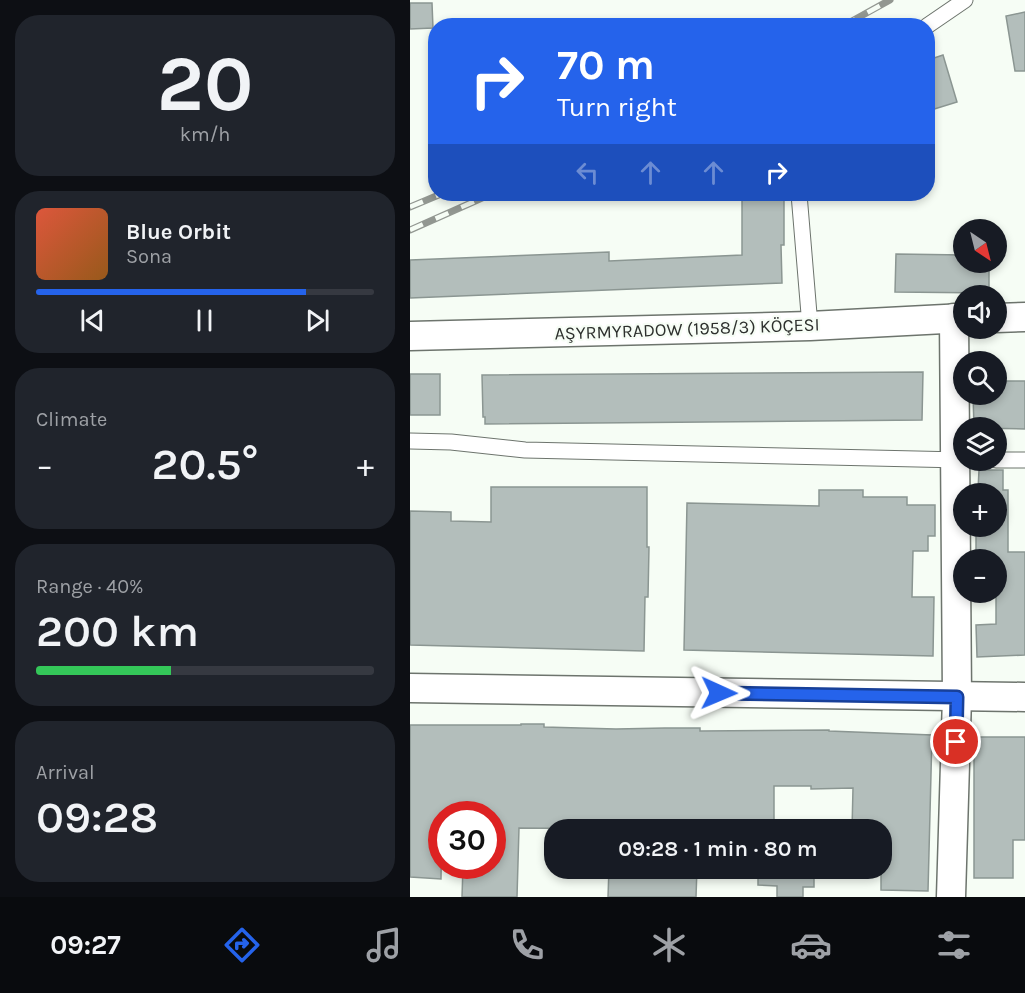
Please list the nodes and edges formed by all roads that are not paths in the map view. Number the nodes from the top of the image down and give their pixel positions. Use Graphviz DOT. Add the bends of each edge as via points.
graph roads {
  1 [pos="965,0"];
  2 [pos="935,21"];
  3 [pos="800,201"];
  4 [pos="1025,317"];
  5 [pos="953,318"];
  6 [pos="1007,318"];
  7 [pos="810,326"];
  8 [pos="410,336"];
  9 [pos="959,339"];
  10 [pos="959,417"];
  11 [pos="410,441"];
  12 [pos="953,460"];
  13 [pos="1007,460"];
  14 [pos="1025,460"];
  15 [pos="959,471"];
  16 [pos="410,688"];
  17 [pos="957,697"];
  18 [pos="1025,697"];
  19 [pos="951,897"];
  1 -- 2 [label="lane"];
  3 -- 7 [label="lane"];
  4 -- 6 [label="street"];
  5 -- 7 [label="street, AŞYRMYRADOW (1958/3) KÖÇESI"];
  7 -- 8 [label="street, AŞYRMYRADOW (1958/3) KÖÇESI"];
  9 -- 10 [label="street"];
  11 -- 12 [label="lane" via="525,450"];
  13 -- 14 [label="lane"];
  15 -- 17 [label="street"];
  16 -- 17 [label="street"];
  17 -- 18 [label="street"];
  17 -- 19 [label="street"];
}
